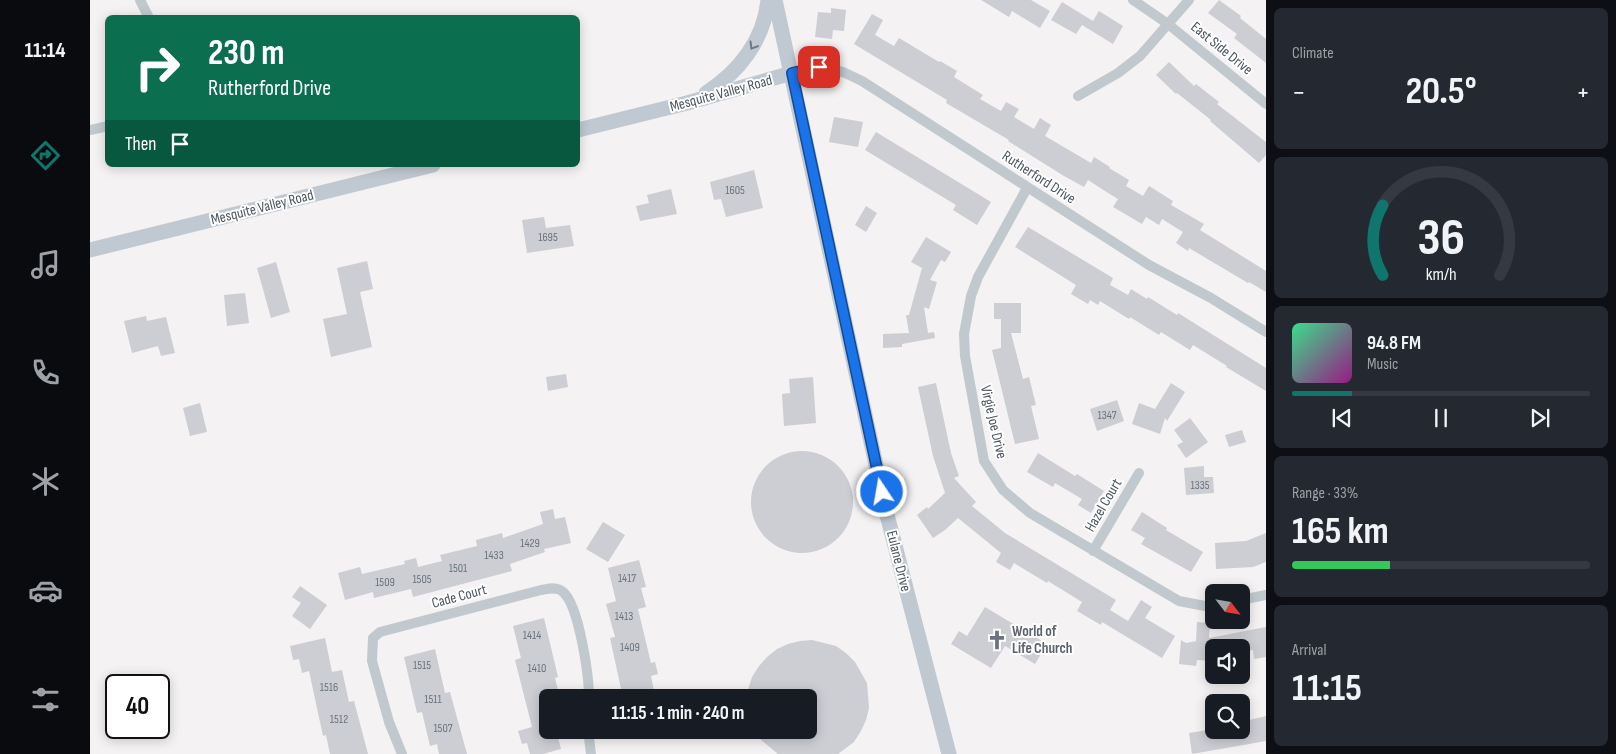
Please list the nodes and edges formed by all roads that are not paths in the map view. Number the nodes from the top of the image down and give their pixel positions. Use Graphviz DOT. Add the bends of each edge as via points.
graph roads {
  1 [pos="140,0"];
  2 [pos="768,0"];
  3 [pos="775,0"];
  4 [pos="1133,0"];
  5 [pos="1189,0"];
  6 [pos="148,15"];
  7 [pos="1168,24"];
  8 [pos="792,73"];
  9 [pos="1078,96"];
  10 [pos="693,101"];
  11 [pos="1266,104"];
  12 [pos="105,127"];
  13 [pos="580,129"];
  14 [pos="90,130"];
  15 [pos="426,167"];
  16 [pos="1027,188"];
  17 [pos="90,250"];
  18 [pos="1266,332"];
  19 [pos="1139,473"];
  20 [pos="1093,551"];
  21 [pos="1266,596"];
  22 [pos="1250,599"];
  23 [pos="1205,606"];
  24 [pos="589,689"];
  25 [pos="589,739"];
  26 [pos="402,754"];
  27 [pos="591,754"];
  28 [pos="947,754"];
  1 -- 6 [label="street"];
  2 -- 10 [label="street, one-way" via="760,34 737,68 723,82"];
  3 -- 8 [label="street, Mesquite Valley Road"];
  4 -- 7 [label="street, East Side Drive"];
  5 -- 7 [label="street"];
  7 -- 9 [label="street" via="1140,56"];
  7 -- 11 [label="street, East Side Drive"];
  8 -- 10 [label="street, Mesquite Valley Road"];
  8 -- 16 [label="street, Rutherford Drive" via="819,67 843,72"];
  8 -- 28 [label="street, Eulane Drive" via="886,511"];
  10 -- 13 [label="street, Mesquite Valley Road"];
  12 -- 14 [label="street"];
  15 -- 17 [label="street, Mesquite Valley Road"];
  16 -- 18 [label="street, Rutherford Drive" via="1149,265"];
  16 -- 20 [label="street, Virgie Joe Drive" via="978,277 964,334 964,356 984,461 1003,490"];
  19 -- 20 [label="street, Hazel Court"];
  20 -- 23 [label="street, Virgie Joe Drive" via="1179,601"];
  21 -- 22 [label="street"];
  24 -- 26 [label="street, Cade Court" via="577,620 572,604 558,588 380,632 373,638 372,661"];
  25 -- 27 [label="street"];
}
